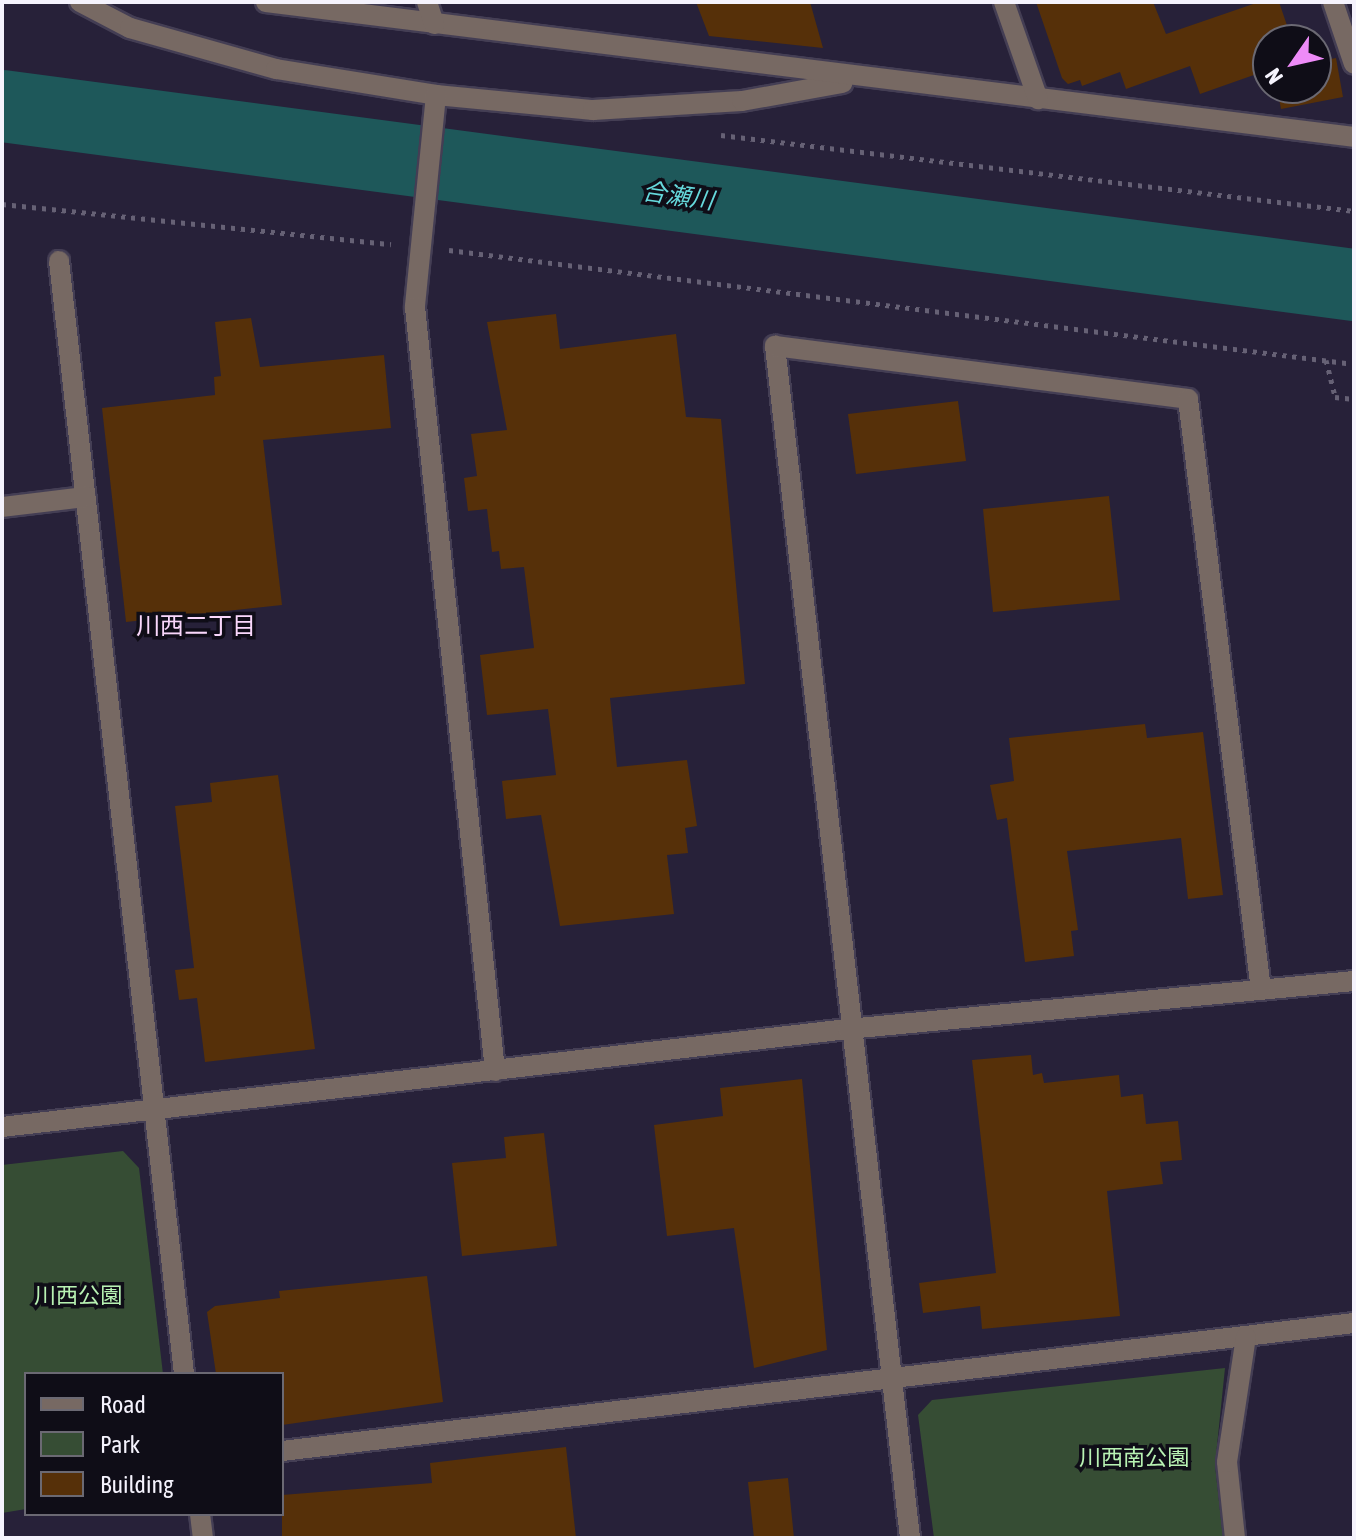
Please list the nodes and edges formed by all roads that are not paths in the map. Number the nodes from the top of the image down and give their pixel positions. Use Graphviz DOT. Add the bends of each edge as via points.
graph roads {
  1 [pos="80,2"];
  2 [pos="266,2"];
  3 [pos="427,2"];
  4 [pos="1004,2"];
  5 [pos="1333,2"];
  6 [pos="434,24"];
  7 [pos="1354,64"];
  8 [pos="862,80"];
  9 [pos="436,95"];
  10 [pos="1038,99"];
  11 [pos="1354,137"];
  12 [pos="59,261"];
  13 [pos="85,497"];
  14 [pos="2,507"];
  15 [pos="1354,981"];
  16 [pos="1261,990"];
  17 [pos="848,1029"];
  18 [pos="495,1071"];
  19 [pos="156,1110"];
  20 [pos="2,1127"];
  21 [pos="1354,1323"];
  22 [pos="1246,1337"];
  23 [pos="184,1372"];
  24 [pos="892,1381"];
  25 [pos="284,1451"];
  26 [pos="200,1516"];
  27 [pos="203,1538"];
  28 [pos="910,1538"];
  29 [pos="1235,1538"];
  1 -- 9 [label="street" via="130,28 276,69"];
  2 -- 6 [label="street"];
  3 -- 6 [label="street"];
  4 -- 10 [label="street"];
  5 -- 7 [label="street"];
  6 -- 8 [label="street"];
  8 -- 9 [label="street" via="742,101 593,110"];
  8 -- 10 [label="street"];
  9 -- 18 [label="street" via="417,246 415,307"];
  10 -- 11 [label="street"];
  12 -- 13 [label="street"];
  13 -- 14 [label="street"];
  13 -- 19 [label="street"];
  15 -- 16 [label="street"];
  16 -- 17 [label="street"];
  16 -- 17 [label="street" via="1188,399 775,346"];
  17 -- 18 [label="street"];
  17 -- 24 [label="street"];
  18 -- 19 [label="street"];
  19 -- 20 [label="street"];
  19 -- 23 [label="street"];
  21 -- 22 [label="street"];
  22 -- 24 [label="street"];
  22 -- 29 [label="street" via="1227,1462"];
  24 -- 25 [label="street"];
  24 -- 28 [label="street"];
  26 -- 27 [label="street"];
}
